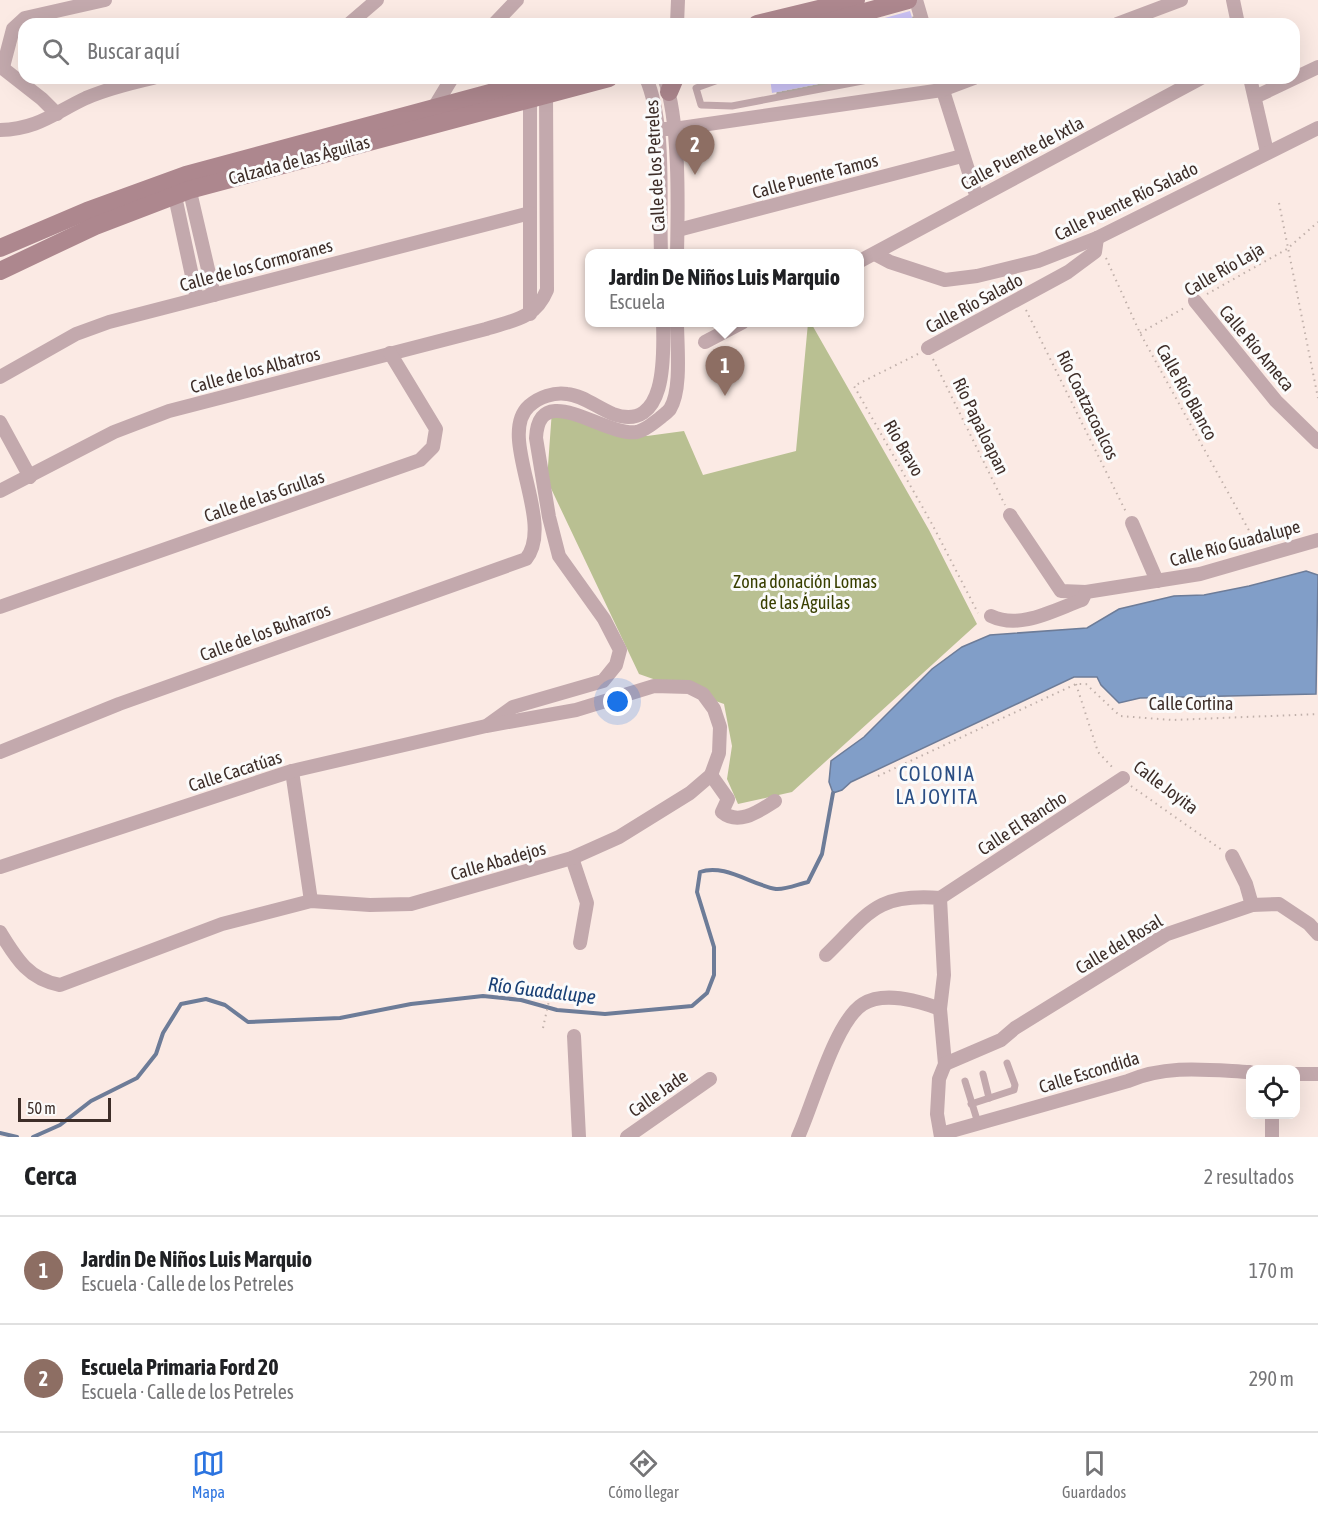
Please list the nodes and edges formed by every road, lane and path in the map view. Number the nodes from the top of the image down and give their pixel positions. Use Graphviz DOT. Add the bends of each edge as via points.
graph roads {
  1 [pos="105,0"];
  2 [pos="377,0"];
  3 [pos="517,0"];
  4 [pos="678,0"];
  5 [pos="856,0"];
  6 [pos="908,0"];
  7 [pos="916,0"];
  8 [pos="1181,0"];
  9 [pos="1233,0"];
  10 [pos="793,7"];
  11 [pos="25,18"];
  12 [pos="356,18"];
  13 [pos="500,18"];
  14 [pos="677,18"];
  15 [pos="770,18"];
  16 [pos="843,18"];
  17 [pos="921,18"];
  18 [pos="1134,18"];
  19 [pos="1237,18"];
  20 [pos="18,24"];
  21 [pos="2,67"];
  22 [pos="1318,67"];
  23 [pos="1300,76"];
  24 [pos="18,81"];
  25 [pos="22,84"];
  26 [pos="133,84"];
  27 [pos="450,84"];
  28 [pos="574,84"];
  29 [pos="649,84"];
  30 [pos="669,84"];
  31 [pos="707,84"];
  32 [pos="833,84"];
  33 [pos="940,84"];
  34 [pos="1190,84"];
  35 [pos="1252,84"];
  36 [pos="1282,84"];
  37 [pos="540,90"];
  38 [pos="1255,97"];
  39 [pos="57,114"];
  40 [pos="437,114"];
  41 [pos="1318,128"];
  42 [pos="658,129"];
  43 [pos="674,129"];
  44 [pos="0,130"];
  45 [pos="1267,152"];
  46 [pos="962,156"];
  47 [pos="180,185"];
  48 [pos="976,198"];
  49 [pos="1279,203"];
  50 [pos="530,213"];
  51 [pos="1318,222"];
  52 [pos="678,230"];
  53 [pos="1097,238"];
  54 [pos="0,248"];
  55 [pos="661,249"];
  56 [pos="678,249"];
  57 [pos="1287,249"];
  58 [pos="875,254"];
  59 [pos="864,259"];
  60 [pos="0,271"];
  61 [pos="214,295"];
  62 [pos="196,299"];
  63 [pos="1021,299"];
  64 [pos="1195,301"];
  65 [pos="530,314"];
  66 [pos="663,327"];
  67 [pos="677,327"];
  68 [pos="734,327"];
  69 [pos="1140,333"];
  70 [pos="705,342"];
  71 [pos="928,348"];
  72 [pos="390,353"];
  73 [pos="0,377"];
  74 [pos="854,387"];
  75 [pos="1318,398"];
  76 [pos="0,422"];
  77 [pos="1318,442"];
  78 [pos="30,477"];
  79 [pos="0,491"];
  80 [pos="1010,515"];
  81 [pos="1131,523"];
  82 [pos="1318,540"];
  83 [pos="1263,555"];
  84 [pos="1157,581"];
  85 [pos="1086,592"];
  86 [pos="0,607"];
  87 [pos="991,616"];
  88 [pos="1076,684"];
  89 [pos="1318,714"];
  90 [pos="486,726"];
  91 [pos="0,752"];
  92 [pos="292,771"];
  93 [pos="711,775"];
  94 [pos="879,776"];
  95 [pos="1123,778"];
  96 [pos="775,801"];
  97 [pos="1232,856"];
  98 [pos="572,858"];
  99 [pos="0,867"];
  100 [pos="940,898"];
  101 [pos="311,901"];
  102 [pos="1251,905"];
  103 [pos="0,932"];
  104 [pos="1318,934"];
  105 [pos="580,943"];
  106 [pos="826,955"];
  107 [pos="550,996"];
  108 [pos="940,1009"];
  109 [pos="543,1028"];
  110 [pos="574,1036"];
  111 [pos="1007,1063"];
  112 [pos="945,1064"];
  113 [pos="1246,1072"];
  114 [pos="983,1074"];
  115 [pos="1300,1074"];
  116 [pos="1318,1074"];
  117 [pos="710,1079"];
  118 [pos="965,1081"];
  119 [pos="989,1098"];
  120 [pos="971,1104"];
  121 [pos="1272,1119"];
  122 [pos="978,1124"];
  123 [pos="941,1136"];
  124 [pos="579,1137"];
  125 [pos="627,1137"];
  126 [pos="798,1137"];
  127 [pos="1272,1137"];
  1 -- 11 [label="street"];
  2 -- 12 [label="street"];
  3 -- 13 [label="street"];
  4 -- 14 [label="street"];
  5 -- 10 [label="main road"];
  6 -- 16 [label="main road"];
  7 -- 17 [label="street"];
  8 -- 18 [label="street"];
  9 -- 19 [label="street"];
  10 -- 15 [label="main road"];
  20 -- 21 [label="street" via="13,29"];
  21 -- 24 [label="street"];
  22 -- 23 [label="street"];
  25 -- 39 [label="street"];
  26 -- 39 [label="street" via="87,98"];
  27 -- 40 [label="street"];
  28 -- 37 [label="main road, Calzada de las Águilas"];
  29 -- 42 [label="street, Calle de los Petreles"];
  30 -- 43 [label="street, Calle de los Petreles"];
  31 -- 32 [label="lane" via="696,88 701,105 732,106"];
  33 -- 43 [label="street"];
  33 -- 46 [label="street"];
  34 -- 48 [label="street, Calle Puente de Ixtla"];
  35 -- 38 [label="street"];
  36 -- 38 [label="street"];
  37 -- 40 [label="main road, Calzada de las Águilas"];
  37 -- 40 [label="main road, Calzada de las Águilas"];
  37 -- 50 [label="street"];
  37 -- 65 [label="street" via="547,290 541,304"];
  38 -- 45 [label="street"];
  39 -- 44 [label="street" via="18,130"];
  40 -- 47 [label="main road, Calzada de las Águilas"];
  41 -- 45 [label="street, Calle Puente Río Salado"];
  42 -- 43 [label="street"];
  42 -- 55 [label="street, Calle de los Petreles"];
  43 -- 52 [label="street, Calle de los Petreles"];
  45 -- 53 [label="street, Calle Puente Río Salado"];
  46 -- 48 [label="street"];
  46 -- 52 [label="street, Calle Puente Tamos"];
  47 -- 54 [label="main road, Calzada de las Águilas"];
  47 -- 60 [label="main road, Calzada de las Águilas"];
  47 -- 61 [label="street"];
  47 -- 62 [label="street"];
  48 -- 58 [label="street, Calle Puente de Ixtla"];
  49 -- 57 [label="path"];
  50 -- 61 [label="street, Calle de los Cormoranes"];
  50 -- 65 [label="street"];
  51 -- 57 [label="path, Calle Río Laja"];
  52 -- 56 [label="street, Calle de los Petreles"];
  53 -- 58 [label="street, Calle Puente Río Salado" via="1028,264 945,280"];
  53 -- 63 [label="street, Calle Río Salado" via="1095,252"];
  53 -- 69 [label="path, Calle Río Blanco"];
  57 -- 64 [label="path, Calle Río Laja"];
  57 -- 75 [label="path"];
  58 -- 59 [label="street, Calle Puente de Ixtla"];
  61 -- 62 [label="street, Calle de los Cormoranes"];
  62 -- 73 [label="street, Calle de los Cormoranes" via="76,334"];
  63 -- 71 [label="street, Calle Río Salado"];
  63 -- 81 [label="path, Río Coatzacoalcos"];
  64 -- 69 [label="path, Calle Río Laja"];
  64 -- 77 [label="street, Calle Río Ameca" via="1276,401"];
  65 -- 72 [label="street, Calle de los Albatros"];
  66 -- 91 [label="street, Calle de los Buharros" via="659,388 651,405 640,415 626,417 570,394 552,393 529,406 523,415 518,437 536,542 526,559 119,704"];
  67 -- 90 [label="street" via="677,378 670,409 648,429 616,431 564,411 540,416 537,424 549,517 559,556 609,628 620,650 616,665 603,681 513,707"];
  68 -- 70 [label="street"];
  69 -- 83 [label="path, Calle Río Blanco"];
  71 -- 74 [label="path, Calle Río Salado"];
  71 -- 80 [label="path, Río Papaloapan"];
  72 -- 78 [label="street, Calle de los Albatros" via="169,411 114,432"];
  72 -- 86 [label="street, Calle de las Grullas" via="436,429 433,447 420,460"];
  74 -- 87 [label="path, Río Bravo" via="981,620"];
  76 -- 78 [label="street"];
  78 -- 79 [label="street, Calle de los Albatros"];
  80 -- 85 [label="street" via="1061,591"];
  81 -- 84 [label="street"];
  82 -- 83 [label="street, Calle Río Guadalupe"];
  83 -- 84 [label="street, Calle Río Guadalupe" via="1200,574"];
  84 -- 85 [label="street, Calle Río Guadalupe"];
  85 -- 87 [label="street, Calle Río Guadalupe" via="1082,600 1017,622 1003,622"];
  88 -- 89 [label="path, Calle Cortina" via="1086,684 1120,717 1172,720"];
  88 -- 94 [label="path"];
  88 -- 95 [label="path, Calle Joyita" via="1098,752"];
  90 -- 92 [label="street, Calle Cacatúas"];
  90 -- 93 [label="street" via="576,710 654,686 689,687 703,694 720,727 719,753"];
  92 -- 99 [label="street, Calle Cacatúas"];
  92 -- 101 [label="street"];
  93 -- 96 [label="street" via="728,799 722,812 729,817 744,818"];
  93 -- 98 [label="street, Calle Abadejos" via="690,793 619,837"];
  95 -- 97 [label="path, Calle Joyita"];
  95 -- 100 [label="street, Calle El Rancho"];
  97 -- 102 [label="street"];
  98 -- 101 [label="street, Calle Abadejos" via="411,904"];
  98 -- 105 [label="street" via="587,903"];
  100 -- 106 [label="street" via="894,898 876,907"];
  100 -- 108 [label="street" via="944,975"];
  101 -- 103 [label="street, Calle Abadejos" via="222,924 60,985 42,982 23,966"];
  102 -- 104 [label="street, Calle del Rosal" via="1279,904 1300,916"];
  102 -- 112 [label="street, Calle del Rosal" via="1167,934 1001,1040"];
  107 -- 109 [label="path"];
  108 -- 112 [label="street"];
  108 -- 126 [label="street" via="921,1002 879,998 862,1005 834,1044"];
  110 -- 124 [label="street"];
  111 -- 119 [label="lane" via="1015,1088"];
  112 -- 123 [label="street" via="937,1114"];
  113 -- 122 [label="street, Calle Escondida" via="1150,1072 1128,1082"];
  114 -- 119 [label="lane"];
  115 -- 116 [label="street"];
  117 -- 125 [label="street, Calle Jade"];
  118 -- 120 [label="lane"];
  119 -- 120 [label="lane"];
  120 -- 122 [label="lane"];
  121 -- 127 [label="street"];
  122 -- 123 [label="street, Calle Escondida"];
}
